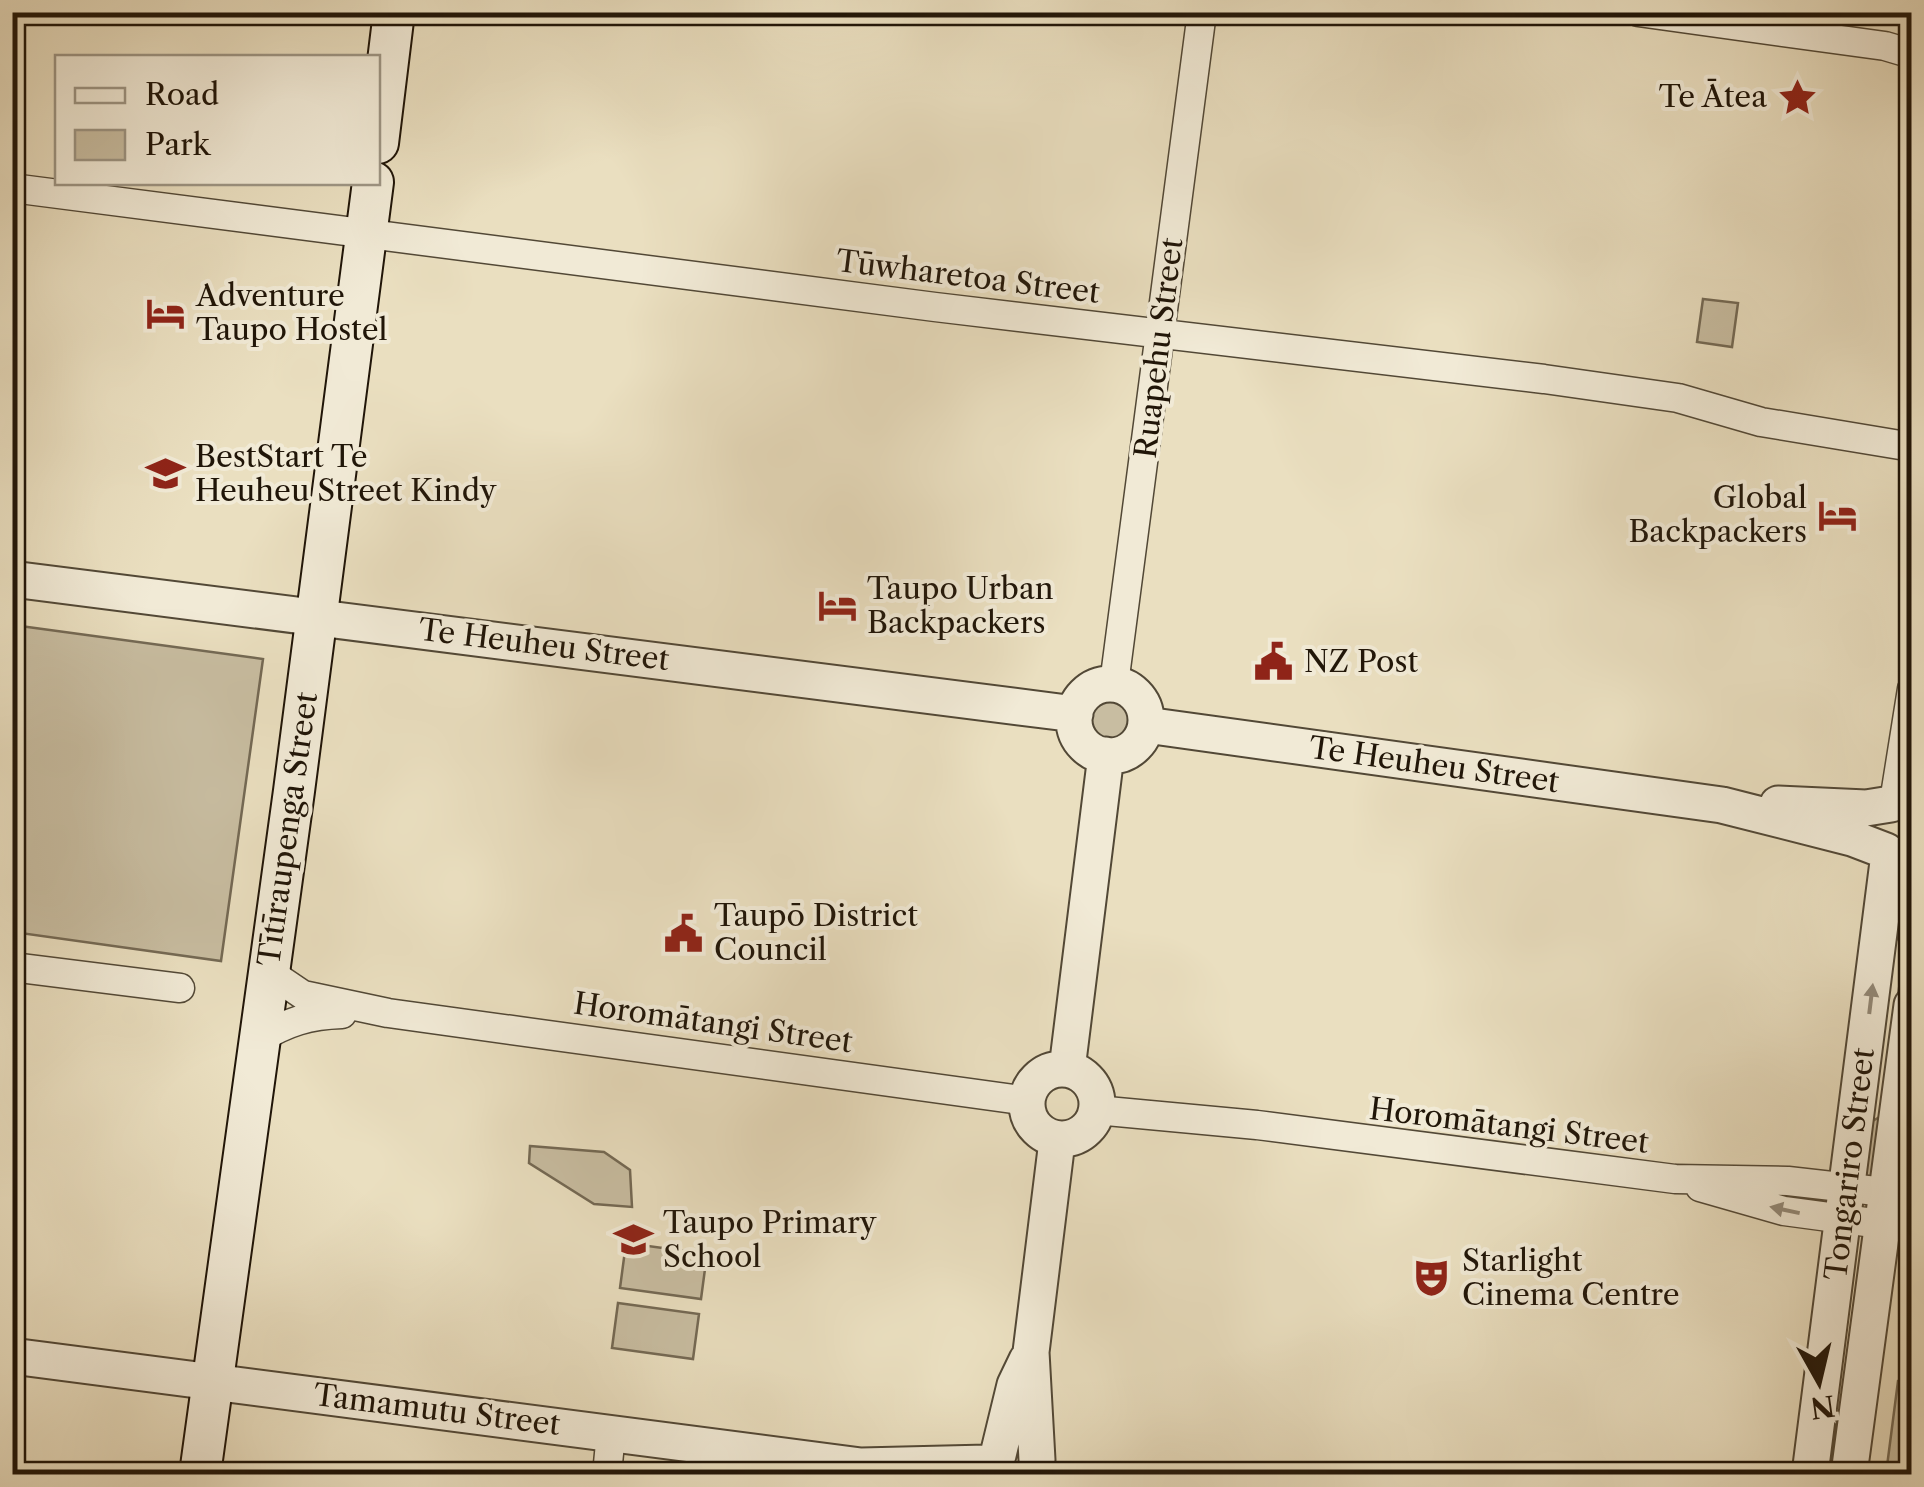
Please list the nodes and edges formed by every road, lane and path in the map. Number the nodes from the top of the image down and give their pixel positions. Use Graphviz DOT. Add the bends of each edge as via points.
graph roads {
  1 [pos="394,12"];
  2 [pos="1202,12"];
  3 [pos="1638,12"];
  4 [pos="1912,54"];
  5 [pos="380,128"];
  6 [pos="372,185"];
  7 [pos="12,188"];
  8 [pos="366,234"];
  9 [pos="1161,334"];
  10 [pos="1912,447"];
  11 [pos="12,579"];
  12 [pos="317,616"];
  13 [pos="1114,684"];
  14 [pos="1912,689"];
  15 [pos="1075,714"];
  16 [pos="1146,725"];
  17 [pos="1106,755"];
  18 [pos="1899,800"];
  19 [pos="1722,805"];
  20 [pos="1896,857"];
  21 [pos="12,967"];
  22 [pos="268,972"];
  23 [pos="180,988"];
  24 [pos="1912,1005"];
  25 [pos="388,1013"];
  26 [pos="259,1039"];
  27 [pos="1066,1069"];
  28 [pos="1028,1101"];
  29 [pos="1096,1110"];
  30 [pos="1058,1140"];
  31 [pos="1845,1203"];
  32 [pos="1883,1208"];
  33 [pos="1031,1352"];
  34 [pos="12,1356"];
  35 [pos="212,1382"];
  36 [pos="610,1433"];
  37 [pos="989,1464"];
  38 [pos="1042,1467"];
  39 [pos="873,1470"];
  40 [pos="200,1474"];
  41 [pos="607,1474"];
  42 [pos="1810,1474"];
  43 [pos="1849,1474"];
  1 -- 5 [label="main road"];
  2 -- 9 [label="street, Ruapehu Street"];
  3 -- 4 [label="street"];
  6 -- 8 [label="main road, Tītīraupenga Street"];
  7 -- 8 [label="street, Tūwharetoa Street"];
  8 -- 9 [label="street, Tūwharetoa Street"];
  8 -- 12 [label="main road, Tītīraupenga Street"];
  9 -- 10 [label="street, Tūwharetoa Street" via="1678,398 1761,422"];
  9 -- 13 [label="street, Ruapehu Street"];
  11 -- 12 [label="street, Te Heuheu Street"];
  12 -- 15 [label="street, Te Heuheu Street"];
  12 -- 22 [label="main road, Tītīraupenga Street"];
  13 -- 15 [label="street" via="1093,688"];
  13 -- 16 [label="street" via="1135,694"];
  14 -- 18 [label="street"];
  15 -- 17 [label="street" via="1079,737"];
  16 -- 17 [label="street" via="1136,744"];
  16 -- 19 [label="street, Te Heuheu Street"];
  17 -- 27 [label="street"];
  18 -- 19 [label="street, Te Heuheu Street" via="1866,808"];
  18 -- 20 [label="street, Tongariro Street" via="1880,823 1880,838"];
  19 -- 20 [label="street, Te Heuheu Street" via="1852,838"];
  31 -- 20 [label="street, Tongariro Street, one-way"];
  21 -- 23 [label="street"];
  22 -- 25 [label="street, Horomātangi Street" via="303,995"];
  22 -- 26 [label="main road, Tītīraupenga Street"];
  24 -- 32 [label="street, Tongariro Street"];
  25 -- 26 [label="street, Horomātangi Street" via="311,1015"];
  25 -- 28 [label="street, Horomātangi Street"];
  26 -- 35 [label="main road, Tītīraupenga Street"];
  27 -- 28 [label="street" via="1034,1080"];
  27 -- 29 [label="street" via="1086,1078"];
  28 -- 30 [label="street" via="1037,1129"];
  29 -- 30 [label="street" via="1086,1131"];
  29 -- 31 [label="street, Horomātangi Street" via="1675,1180 1788,1181"];
  30 -- 33 [label="street"];
  31 -- 32 [label="street, Horomātangi Street"];
  31 -- 42 [label="street, Tongariro Street"];
  32 -- 43 [label="street, Tongariro Street"];
  33 -- 37 [label="street"];
  33 -- 38 [label="street"];
  34 -- 35 [label="street, Tamamutu Street"];
  35 -- 36 [label="street, Tamamutu Street"];
  35 -- 40 [label="main road, Tītīraupenga Street"];
  36 -- 39 [label="street, Tamamutu Street"];
  36 -- 41 [label="street"];
  37 -- 38 [label="street, Tamamutu Street" via="1018,1451"];
  37 -- 39 [label="street, Tamamutu Street"];
}
